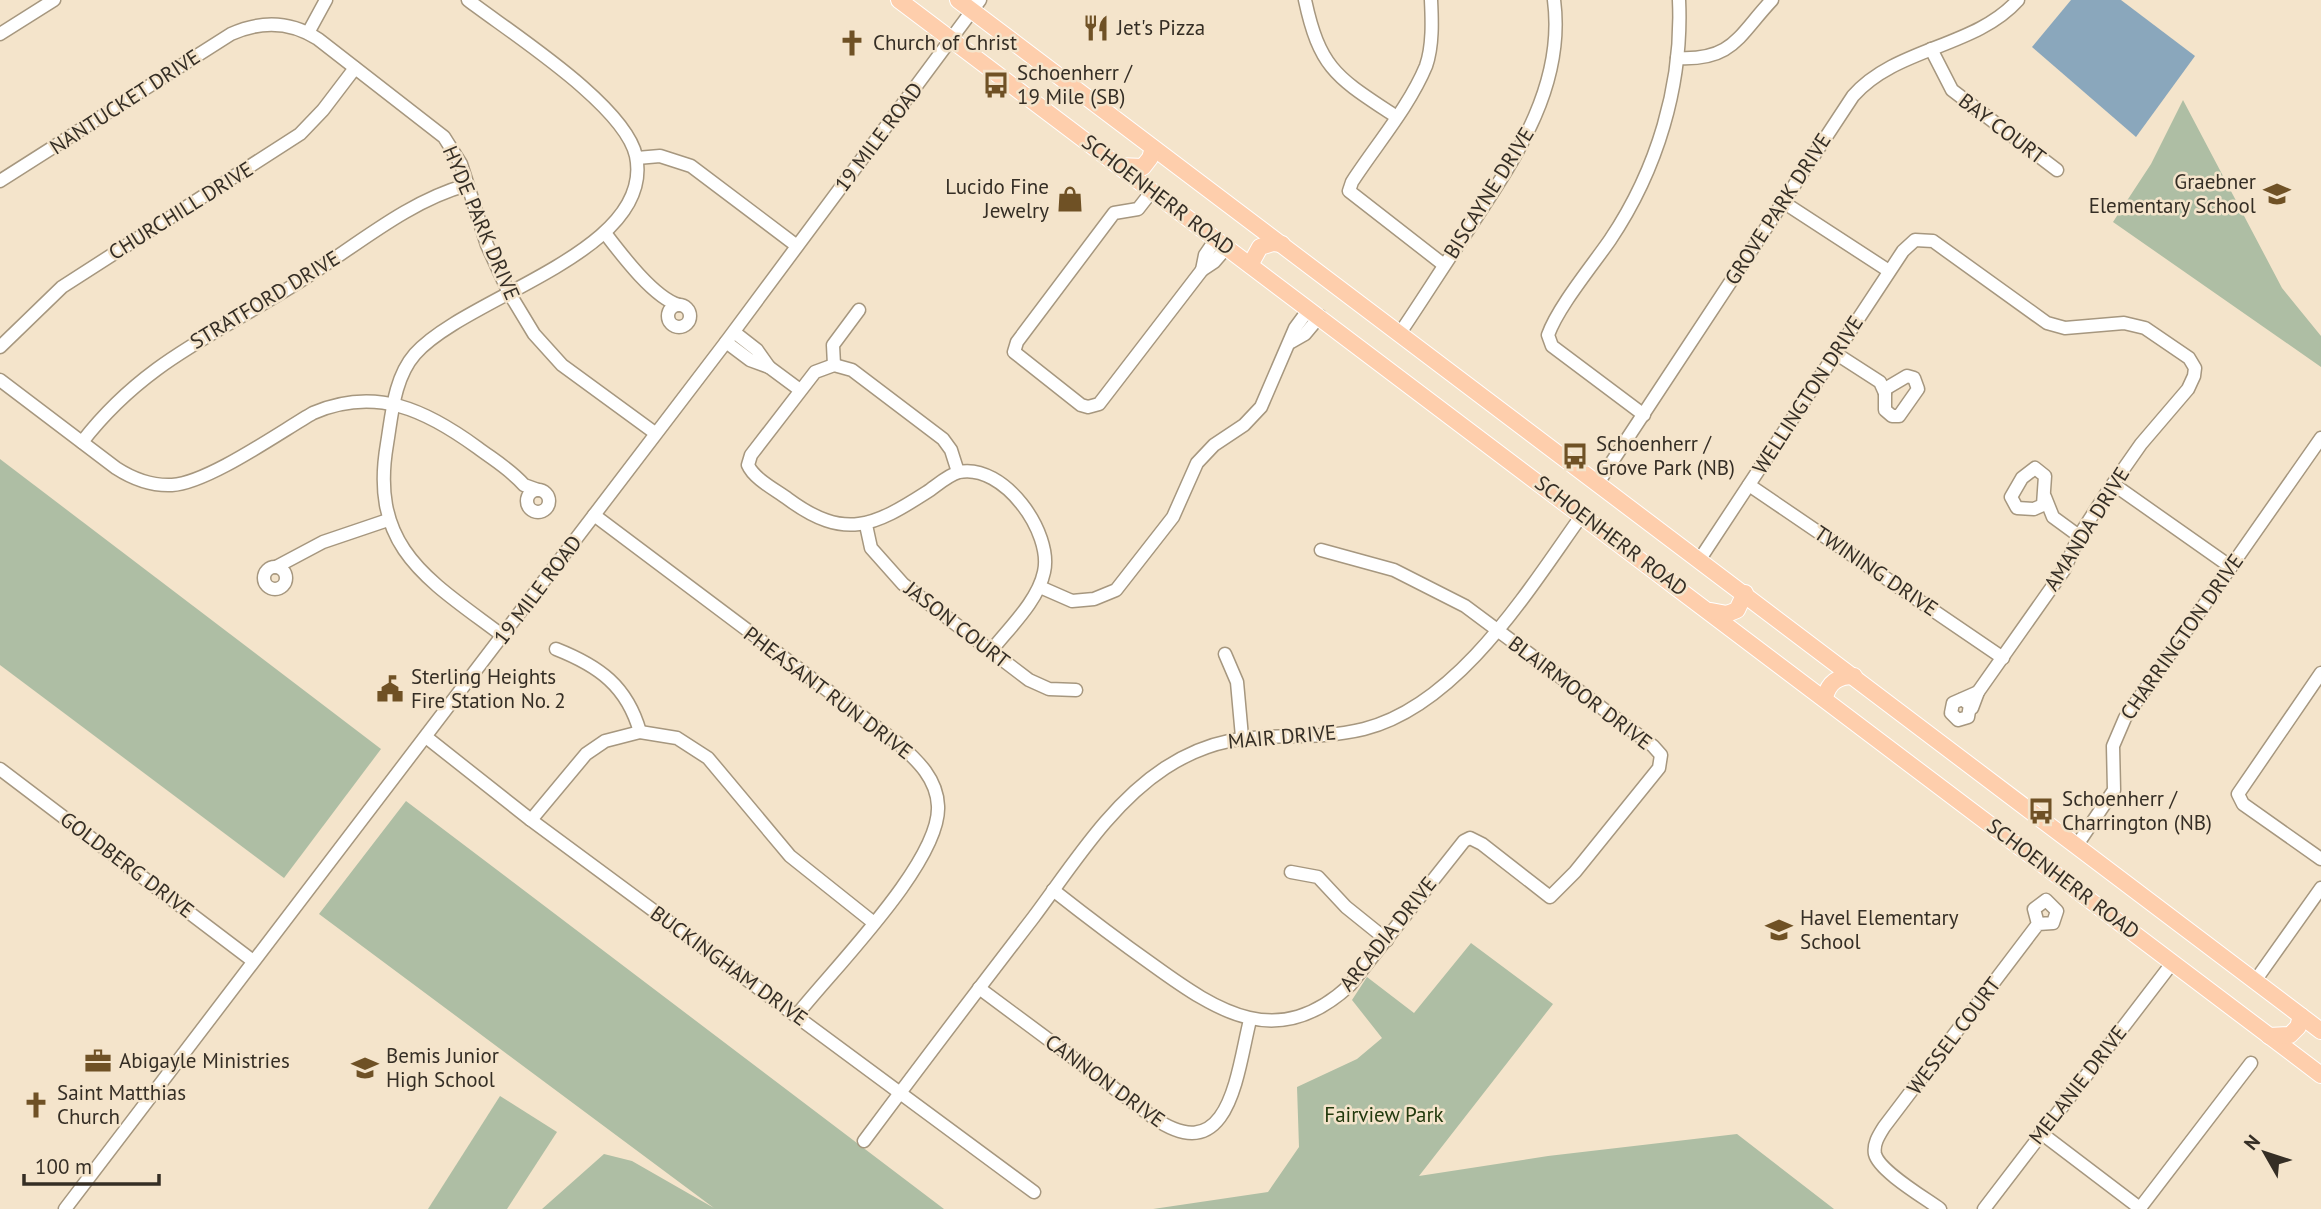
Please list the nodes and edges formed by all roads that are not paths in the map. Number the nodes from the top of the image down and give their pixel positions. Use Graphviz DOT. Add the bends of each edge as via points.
graph roads {
  1 [pos="54,0"];
  2 [pos="326,0"];
  3 [pos="468,0"];
  4 [pos="899,0"];
  5 [pos="958,0"];
  6 [pos="1305,0"];
  7 [pos="1431,0"];
  8 [pos="1554,0"];
  9 [pos="1679,0"];
  10 [pos="1772,0"];
  11 [pos="2018,0"];
  12 [pos="976,5"];
  13 [pos="252,26"];
  14 [pos="308,33"];
  15 [pos="0,34"];
  16 [pos="951,39"];
  17 [pos="1931,49"];
  18 [pos="1677,58"];
  19 [pos="355,68"];
  20 [pos="1395,116"];
  21 [pos="1153,148"];
  22 [pos="637,158"];
  23 [pos="1119,166"];
  24 [pos="2057,170"];
  25 [pos="0,181"];
  26 [pos="467,185"];
  27 [pos="1152,191"];
  28 [pos="1783,202"];
  29 [pos="605,233"];
  30 [pos="1222,243"];
  31 [pos="1282,244"];
  32 [pos="797,246"];
  33 [pos="1251,265"];
  34 [pos="1444,265"];
  35 [pos="1889,271"];
  36 [pos="508,290"];
  37 [pos="667,306"];
  38 [pos="859,310"];
  39 [pos="1314,312"];
  40 [pos="1400,333"];
  41 [pos="730,337"];
  42 [pos="0,347"];
  43 [pos="1835,353"];
  44 [pos="834,365"];
  45 [pos="2195,368"];
  46 [pos="0,380"];
  47 [pos="1882,388"];
  48 [pos="800,390"];
  49 [pos="394,405"];
  50 [pos="1644,415"];
  51 [pos="655,433"];
  52 [pos="2321,438"];
  53 [pos="82,442"];
  54 [pos="958,472"];
  55 [pos="1598,483"];
  56 [pos="2113,484"];
  57 [pos="1749,485"];
  58 [pos="526,491"];
  59 [pos="2045,497"];
  60 [pos="2034,509"];
  61 [pos="2049,511"];
  62 [pos="1582,514"];
  63 [pos="594,515"];
  64 [pos="388,520"];
  65 [pos="866,524"];
  66 [pos="2079,536"];
  67 [pos="1321,550"];
  68 [pos="1700,559"];
  69 [pos="282,564"];
  70 [pos="2231,567"];
  71 [pos="1040,587"];
  72 [pos="1745,593"];
  73 [pos="1709,610"];
  74 [pos="1499,632"];
  75 [pos="503,636"];
  76 [pos="556,649"];
  77 [pos="991,651"];
  78 [pos="1225,654"];
  79 [pos="2003,658"];
  80 [pos="2321,673"];
  81 [pos="1854,676"];
  82 [pos="1076,690"];
  83 [pos="1825,698"];
  84 [pos="1967,703"];
  85 [pos="640,732"];
  86 [pos="426,737"];
  87 [pos="1242,737"];
  88 [pos="1661,755"];
  89 [pos="3,776"];
  90 [pos="531,820"];
  91 [pos="2077,845"];
  92 [pos="2321,859"];
  93 [pos="1291,872"];
  94 [pos="2321,888"];
  95 [pos="1054,890"];
  96 [pos="874,923"];
  97 [pos="2038,924"];
  98 [pos="1387,940"];
  99 [pos="253,961"];
  100 [pos="2172,962"];
  101 [pos="2255,981"];
  102 [pos="979,988"];
  103 [pos="796,1016"];
  104 [pos="2301,1016"];
  105 [pos="1250,1020"];
  106 [pos="2321,1031"];
  107 [pos="2269,1036"];
  108 [pos="2251,1063"];
  109 [pos="2321,1075"];
  110 [pos="901,1092"];
  111 [pos="2041,1133"];
  112 [pos="863,1141"];
  113 [pos="1034,1192"];
  114 [pos="65,1209"];
  115 [pos="1940,1209"];
  116 [pos="1984,1209"];
  117 [pos="2141,1209"];
  1 -- 15 [label="street"];
  2 -- 14 [label="street"];
  3 -- 22 [label="street" via="609,110 627,132"];
  4 -- 16 [label="main road, SCHOENHERR ROAD"];
  5 -- 12 [label="main road, SCHOENHERR ROAD"];
  6 -- 20 [label="street" via="1312,36 1329,67"];
  7 -- 20 [label="street" via="1426,64"];
  8 -- 34 [label="street, BISCAYNE DRIVE" via="1554,46 1538,111 1515,158"];
  9 -- 18 [label="street"];
  10 -- 18 [label="street" via="1728,50 1709,58"];
  11 -- 17 [label="street, GROVE PARK DRIVE" via="1989,23"];
  12 -- 16 [label="street, 19 MILE ROAD"];
  12 -- 21 [label="main road, SCHOENHERR ROAD"];
  13 -- 14 [label="street, HYDE PARK DRIVE" via="287,25"];
  13 -- 25 [label="street, NANTUCKET DRIVE" via="221,40"];
  14 -- 19 [label="street, HYDE PARK DRIVE"];
  16 -- 23 [label="main road, SCHOENHERR ROAD"];
  16 -- 32 [label="street, 19 MILE ROAD"];
  17 -- 24 [label="street, BAY COURT" via="1952,90"];
  17 -- 28 [label="street, GROVE PARK DRIVE" via="1863,85"];
  18 -- 50 [label="street" via="1662,131 1639,190 1548,335 1552,346"];
  19 -- 26 [label="street, HYDE PARK DRIVE" via="444,137"];
  19 -- 42 [label="street, CHURCHILL DRIVE" via="300,134 62,286"];
  20 -- 34 [label="street" via="1349,191"];
  21 -- 23 [label="main road" via="1143,167"];
  21 -- 31 [label="main road, SCHOENHERR ROAD"];
  22 -- 29 [label="street" via="630,201"];
  22 -- 32 [label="street" via="660,156 691,166"];
  23 -- 27 [label="main road, SCHOENHERR ROAD"];
  26 -- 36 [label="street, HYDE PARK DRIVE" via="481,231"];
  26 -- 53 [label="street, STRATFORD DRIVE" via="428,200 256,310 175,354 133,386"];
  27 -- 30 [label="main road, SCHOENHERR ROAD"];
  27 -- 30 [label="street" via="1138,209 1114,214 1017,342 1014,352 1082,405 1098,404 1202,270 1205,255"];
  28 -- 35 [label="street"];
  28 -- 50 [label="street, GROVE PARK DRIVE"];
  29 -- 36 [label="street"];
  29 -- 37 [label="street"];
  30 -- 33 [label="main road, SCHOENHERR ROAD"];
  31 -- 33 [label="main road" via="1260,247"];
  31 -- 40 [label="main road, SCHOENHERR ROAD"];
  32 -- 41 [label="street, 19 MILE ROAD"];
  33 -- 39 [label="main road, SCHOENHERR ROAD"];
  34 -- 40 [label="street, BISCAYNE DRIVE"];
  35 -- 43 [label="street, WELLINGTON DRIVE"];
  35 -- 45 [label="street, WELLINGTON DRIVE" via="1909,244 1922,239 1939,245 2047,323 2065,328 2134,325 2177,349"];
  36 -- 49 [label="street" via="424,345 407,365"];
  36 -- 51 [label="street, HYDE PARK DRIVE" via="534,334 562,365"];
  37 -- 37 [label="street" via="686,307 690,314 686,324 672,325"];
  38 -- 44 [label="street" via="833,345"];
  39 -- 62 [label="main road, SCHOENHERR ROAD"];
  39 -- 71 [label="street" via="1296,328 1261,407 1197,463 1173,517 1116,590 1072,601"];
  40 -- 55 [label="main road, SCHOENHERR ROAD"];
  41 -- 48 [label="street" via="750,360 769,367"];
  41 -- 51 [label="street, 19 MILE ROAD"];
  43 -- 47 [label="street"];
  43 -- 57 [label="street, WELLINGTON DRIVE"];
  44 -- 48 [label="street" via="814,372"];
  44 -- 54 [label="street" via="852,370 943,439"];
  45 -- 56 [label="street, AMANDA DRIVE" via="2188,388"];
  46 -- 53 [label="street"];
  47 -- 47 [label="street" via="1911,376 1919,386 1899,416 1885,411"];
  48 -- 65 [label="street" via="751,456 750,470 816,516 843,524"];
  49 -- 53 [label="street" via="365,401 332,405 184,484 154,484 126,475"];
  49 -- 58 [label="street" via="447,425"];
  49 -- 64 [label="street" via="383,474"];
  50 -- 55 [label="street, GROVE PARK DRIVE"];
  51 -- 63 [label="street, 19 MILE ROAD"];
  52 -- 70 [label="street, CHARRINGTON DRIVE"];
  54 -- 65 [label="street" via="892,514"];
  54 -- 71 [label="street" via="986,474 1012,491 1043,542 1046,555"];
  55 -- 68 [label="main road, SCHOENHERR ROAD"];
  56 -- 66 [label="street, AMANDA DRIVE"];
  56 -- 70 [label="street"];
  57 -- 68 [label="street, WELLINGTON DRIVE"];
  57 -- 79 [label="street, TWINING DRIVE"];
  58 -- 58 [label="street" via="545,492 549,499 545,509 531,511"];
  59 -- 60 [label="street" via="2043,505"];
  59 -- 60 [label="street" via="2044,473 2030,470 2011,502 2021,509"];
  59 -- 61 [label="street"];
  60 -- 61 [label="street"];
  61 -- 66 [label="street"];
  62 -- 73 [label="main road, SCHOENHERR ROAD"];
  62 -- 74 [label="street, MAIR DRIVE"];
  63 -- 75 [label="street, 19 MILE ROAD"];
  63 -- 96 [label="street, PHEASANT RUN DRIVE" via="899,744 926,772 938,804 935,828 923,856"];
  64 -- 69 [label="street" via="323,542"];
  64 -- 75 [label="street" via="398,544 421,573"];
  65 -- 77 [label="street, JASON COURT" via="871,548 903,584"];
  66 -- 79 [label="street, AMANDA DRIVE" via="2064,569"];
  67 -- 74 [label="street, BLAIRMOOR DRIVE" via="1394,570 1429,586"];
  68 -- 72 [label="main road, SCHOENHERR ROAD"];
  69 -- 69 [label="street" via="285,583 268,587 264,574"];
  70 -- 91 [label="street, CHARRINGTON DRIVE" via="2116,733 2115,790"];
  71 -- 77 [label="street"];
  72 -- 73 [label="main road" via="1737,610 1727,614"];
  72 -- 81 [label="main road, SCHOENHERR ROAD"];
  73 -- 83 [label="main road, SCHOENHERR ROAD"];
  74 -- 87 [label="street, MAIR DRIVE" via="1436,690 1365,729"];
  74 -- 88 [label="street, BLAIRMOOR DRIVE"];
  75 -- 86 [label="street, 19 MILE ROAD"];
  76 -- 85 [label="street" via="589,665 620,690"];
  77 -- 82 [label="street, JASON COURT" via="1037,684"];
  78 -- 87 [label="street" via="1237,682"];
  79 -- 84 [label="street, AMANDA DRIVE"];
  80 -- 92 [label="street" via="2241,786 2238,799"];
  81 -- 83 [label="main road" via="1832,682"];
  81 -- 91 [label="main road, SCHOENHERR ROAD"];
  83 -- 100 [label="main road, SCHOENHERR ROAD"];
  85 -- 90 [label="street" via="605,741 586,754"];
  85 -- 96 [label="street" via="677,738 699,751 790,856"];
  86 -- 90 [label="street, BUCKINGHAM DRIVE"];
  86 -- 99 [label="street, 19 MILE ROAD"];
  87 -- 95 [label="street, MAIR DRIVE" via="1221,740 1151,777 1109,820"];
  88 -- 98 [label="street, ARCADIA DRIVE" via="1659,768 1558,892 1550,897 1542,894 1470,838"];
  89 -- 99 [label="street, GOLDBERG DRIVE"];
  90 -- 103 [label="street, BUCKINGHAM DRIVE"];
  91 -- 101 [label="main road, SCHOENHERR ROAD"];
  93 -- 98 [label="street" via="1318,877"];
  94 -- 101 [label="street"];
  95 -- 102 [label="street, MAIR DRIVE"];
  95 -- 105 [label="street, ARCADIA DRIVE" via="1197,997"];
  96 -- 103 [label="street, PHEASANT RUN DRIVE"];
  97 -- 115 [label="street, WESSEL COURT" via="1884,1127 1874,1151 1888,1171"];
  98 -- 105 [label="street, ARCADIA DRIVE" via="1350,985 1326,1004 1294,1017"];
  99 -- 114 [label="street, 19 MILE ROAD"];
  100 -- 107 [label="main road, SCHOENHERR ROAD"];
  100 -- 111 [label="street, MELANIE DRIVE"];
  101 -- 104 [label="main road, SCHOENHERR ROAD"];
  102 -- 105 [label="street, CANNON DRIVE" via="1180,1133 1208,1131 1220,1119"];
  102 -- 110 [label="street, MAIR DRIVE"];
  103 -- 110 [label="street, BUCKINGHAM DRIVE"];
  104 -- 106 [label="main road, SCHOENHERR ROAD"];
  104 -- 107 [label="main road" via="2290,1035"];
  107 -- 109 [label="main road, SCHOENHERR ROAD"];
  108 -- 117 [label="street"];
  110 -- 112 [label="street, MAIR DRIVE"];
  110 -- 113 [label="street, BUCKINGHAM DRIVE"];
  111 -- 116 [label="street, MELANIE DRIVE"];
  111 -- 117 [label="street"];
}
